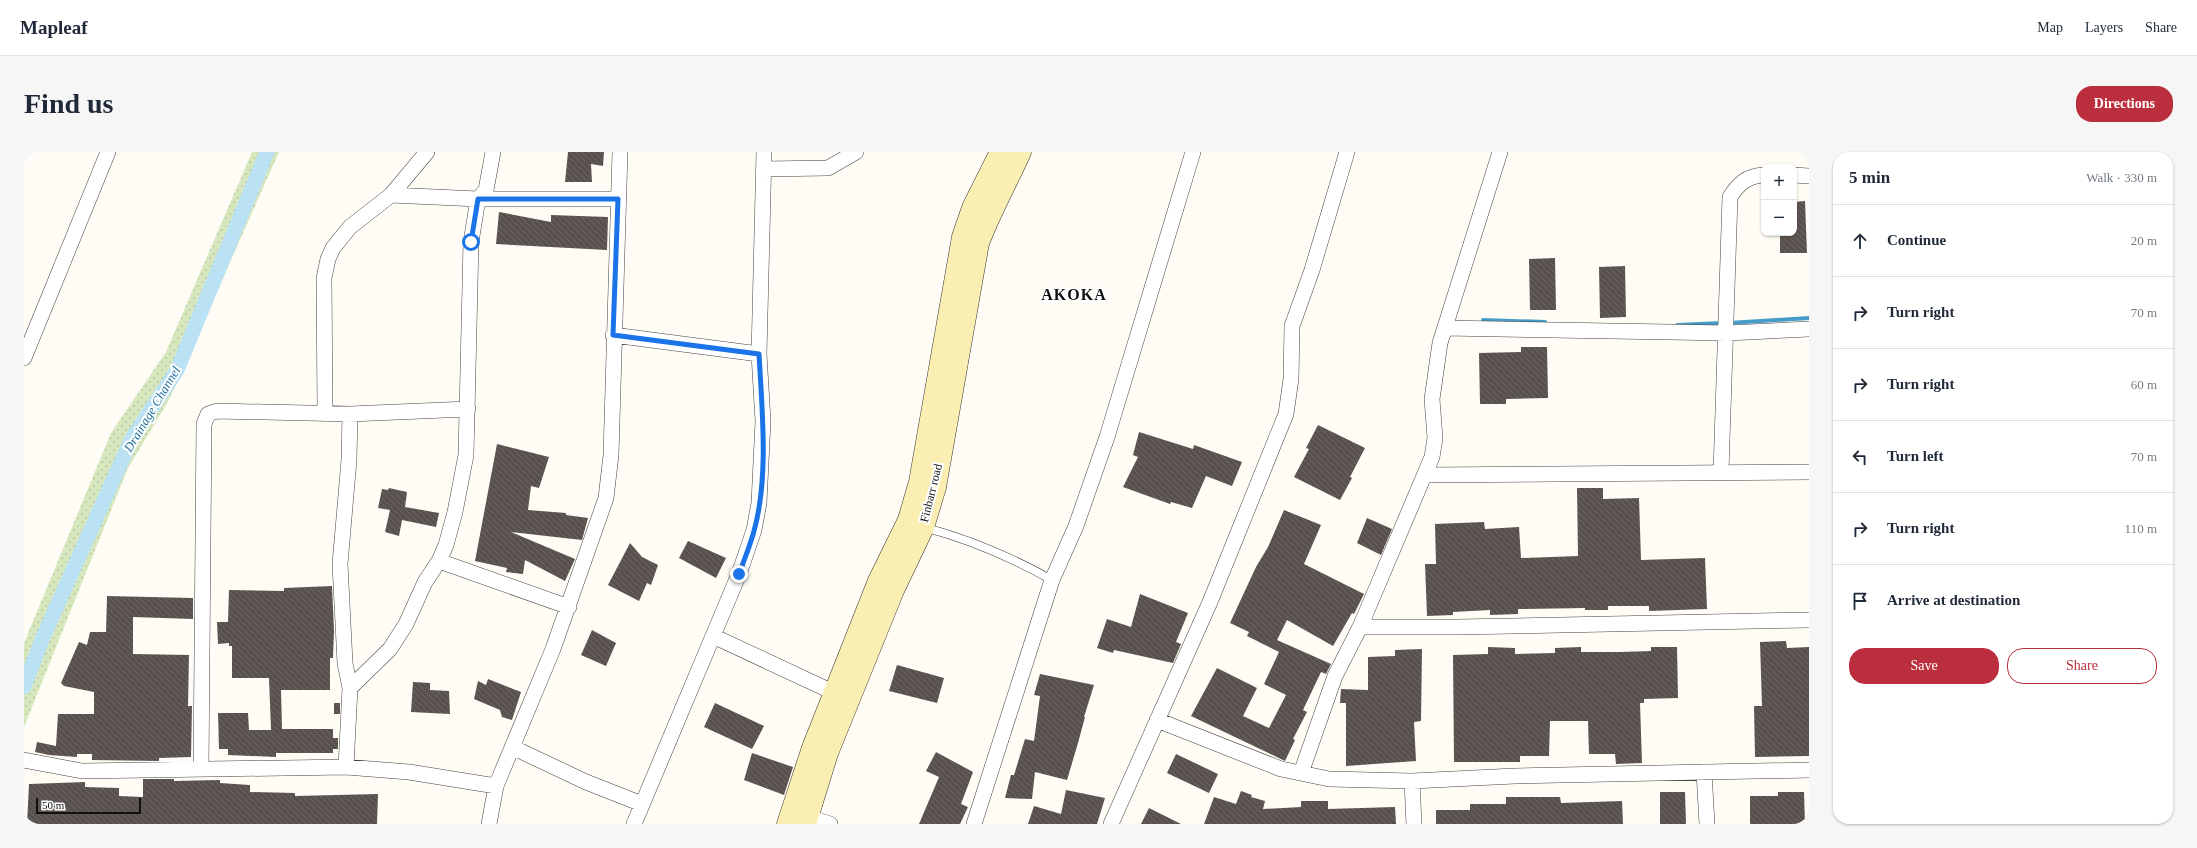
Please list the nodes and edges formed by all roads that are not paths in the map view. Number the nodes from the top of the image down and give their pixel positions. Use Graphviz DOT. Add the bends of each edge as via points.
graph roads {
  1 [pos="108,152"];
  2 [pos="427,152"];
  3 [pos="493,152"];
  4 [pos="620,152"];
  5 [pos="764,152"];
  6 [pos="856,152"];
  7 [pos="1001,152"];
  8 [pos="1020,152"];
  9 [pos="1192,152"];
  10 [pos="1347,152"];
  11 [pos="1500,152"];
  12 [pos="764,169"];
  13 [pos="1761,175"];
  14 [pos="1797,175"];
  15 [pos="1809,176"];
  16 [pos="391,195"];
  17 [pos="478,199"];
  18 [pos="618,199"];
  19 [pos="1727,324"];
  20 [pos="1445,328"];
  21 [pos="1809,329"];
  22 [pos="613,335"];
  23 [pos="759,354"];
  24 [pos="24,358"];
  25 [pos="468,409"];
  26 [pos="325,412"];
  27 [pos="350,414"];
  28 [pos="1721,472"];
  29 [pos="1809,472"];
  30 [pos="1426,475"];
  31 [pos="923,527"];
  32 [pos="440,561"];
  33 [pos="1052,580"];
  34 [pos="569,606"];
  35 [pos="1809,620"];
  36 [pos="1360,627"];
  37 [pos="713,636"];
  38 [pos="350,688"];
  39 [pos="835,693"];
  40 [pos="1157,720"];
  41 [pos="512,747"];
  42 [pos="24,760"];
  43 [pos="346,767"];
  44 [pos="201,768"];
  45 [pos="1809,770"];
  46 [pos="1704,772"];
  47 [pos="1301,773"];
  48 [pos="1412,781"];
  49 [pos="496,786"];
  50 [pos="642,804"];
  51 [pos="800,822"];
  52 [pos="489,824"];
  53 [pos="634,824"];
  54 [pos="830,824"];
  55 [pos="974,824"];
  56 [pos="1111,824"];
  57 [pos="1414,824"];
  58 [pos="1707,824"];
  1 -- 24 [label="street"];
  2 -- 16 [label="street"];
  3 -- 17 [label="street" via="486,190"];
  4 -- 18 [label="street"];
  5 -- 12 [label="street"];
  6 -- 12 [label="street" via="828,168"];
  7 -- 39 [label="main road, Finbarr road" via="973,208 963,237 920,482 909,520 879,581"];
  8 -- 31 [label="main road, Finbarr road" via="1004,189 989,214 978,243 935,487"];
  9 -- 33 [label="street" via="1108,437 1076,526"];
  10 -- 40 [label="street" via="1312,270 1292,326 1291,379 1286,414 1210,602"];
  11 -- 20 [label="street"];
  12 -- 23 [label="street"];
  13 -- 19 [label="street" via="1744,180 1730,197"];
  14 -- 15 [label="street"];
  16 -- 17 [label="street"];
  16 -- 26 [label="street" via="350,227 333,248 328,259 324,278"];
  17 -- 18 [label="street"];
  17 -- 25 [label="street" via="471,242"];
  18 -- 22 [label="street"];
  19 -- 20 [label="street"];
  19 -- 21 [label="street"];
  19 -- 28 [label="street"];
  20 -- 30 [label="street" via="1432,399 1435,438"];
  22 -- 23 [label="street"];
  22 -- 34 [label="street" via="611,455 606,498"];
  23 -- 37 [label="street" via="763,421 759,503 754,530 744,560"];
  25 -- 27 [label="street"];
  25 -- 32 [label="street" via="466,455 456,512"];
  26 -- 27 [label="street"];
  26 -- 44 [label="street" via="217,411 208,414 204,424"];
  27 -- 38 [label="street" via="349,460 340,564 345,663"];
  28 -- 29 [label="street"];
  28 -- 30 [label="street"];
  30 -- 36 [label="street" via="1415,495"];
  31 -- 33 [label="lane" via="950,534 1014,559"];
  31 -- 51 [label="main road, Finbarr road" via="893,590"];
  32 -- 34 [label="street"];
  32 -- 38 [label="street" via="425,582 406,624 390,649"];
  33 -- 55 [label="street"];
  34 -- 41 [label="street"];
  35 -- 36 [label="street"];
  36 -- 47 [label="street" via="1335,676"];
  37 -- 39 [label="street"];
  37 -- 50 [label="street"];
  38 -- 43 [label="street"];
  39 -- 51 [label="main road, Finbarr road" via="813,748"];
  40 -- 47 [label="street" via="1240,754 1281,769"];
  40 -- 56 [label="street"];
  41 -- 49 [label="street"];
  41 -- 50 [label="street" via="586,782"];
  42 -- 44 [label="street" via="82,771"];
  43 -- 44 [label="street"];
  43 -- 49 [label="street" via="424,774"];
  45 -- 46 [label="street"];
  46 -- 48 [label="street"];
  46 -- 58 [label="street"];
  47 -- 48 [label="street" via="1329,779"];
  48 -- 57 [label="street"];
  49 -- 52 [label="street"];
  50 -- 53 [label="street"];
  51 -- 54 [label="street"];
}
